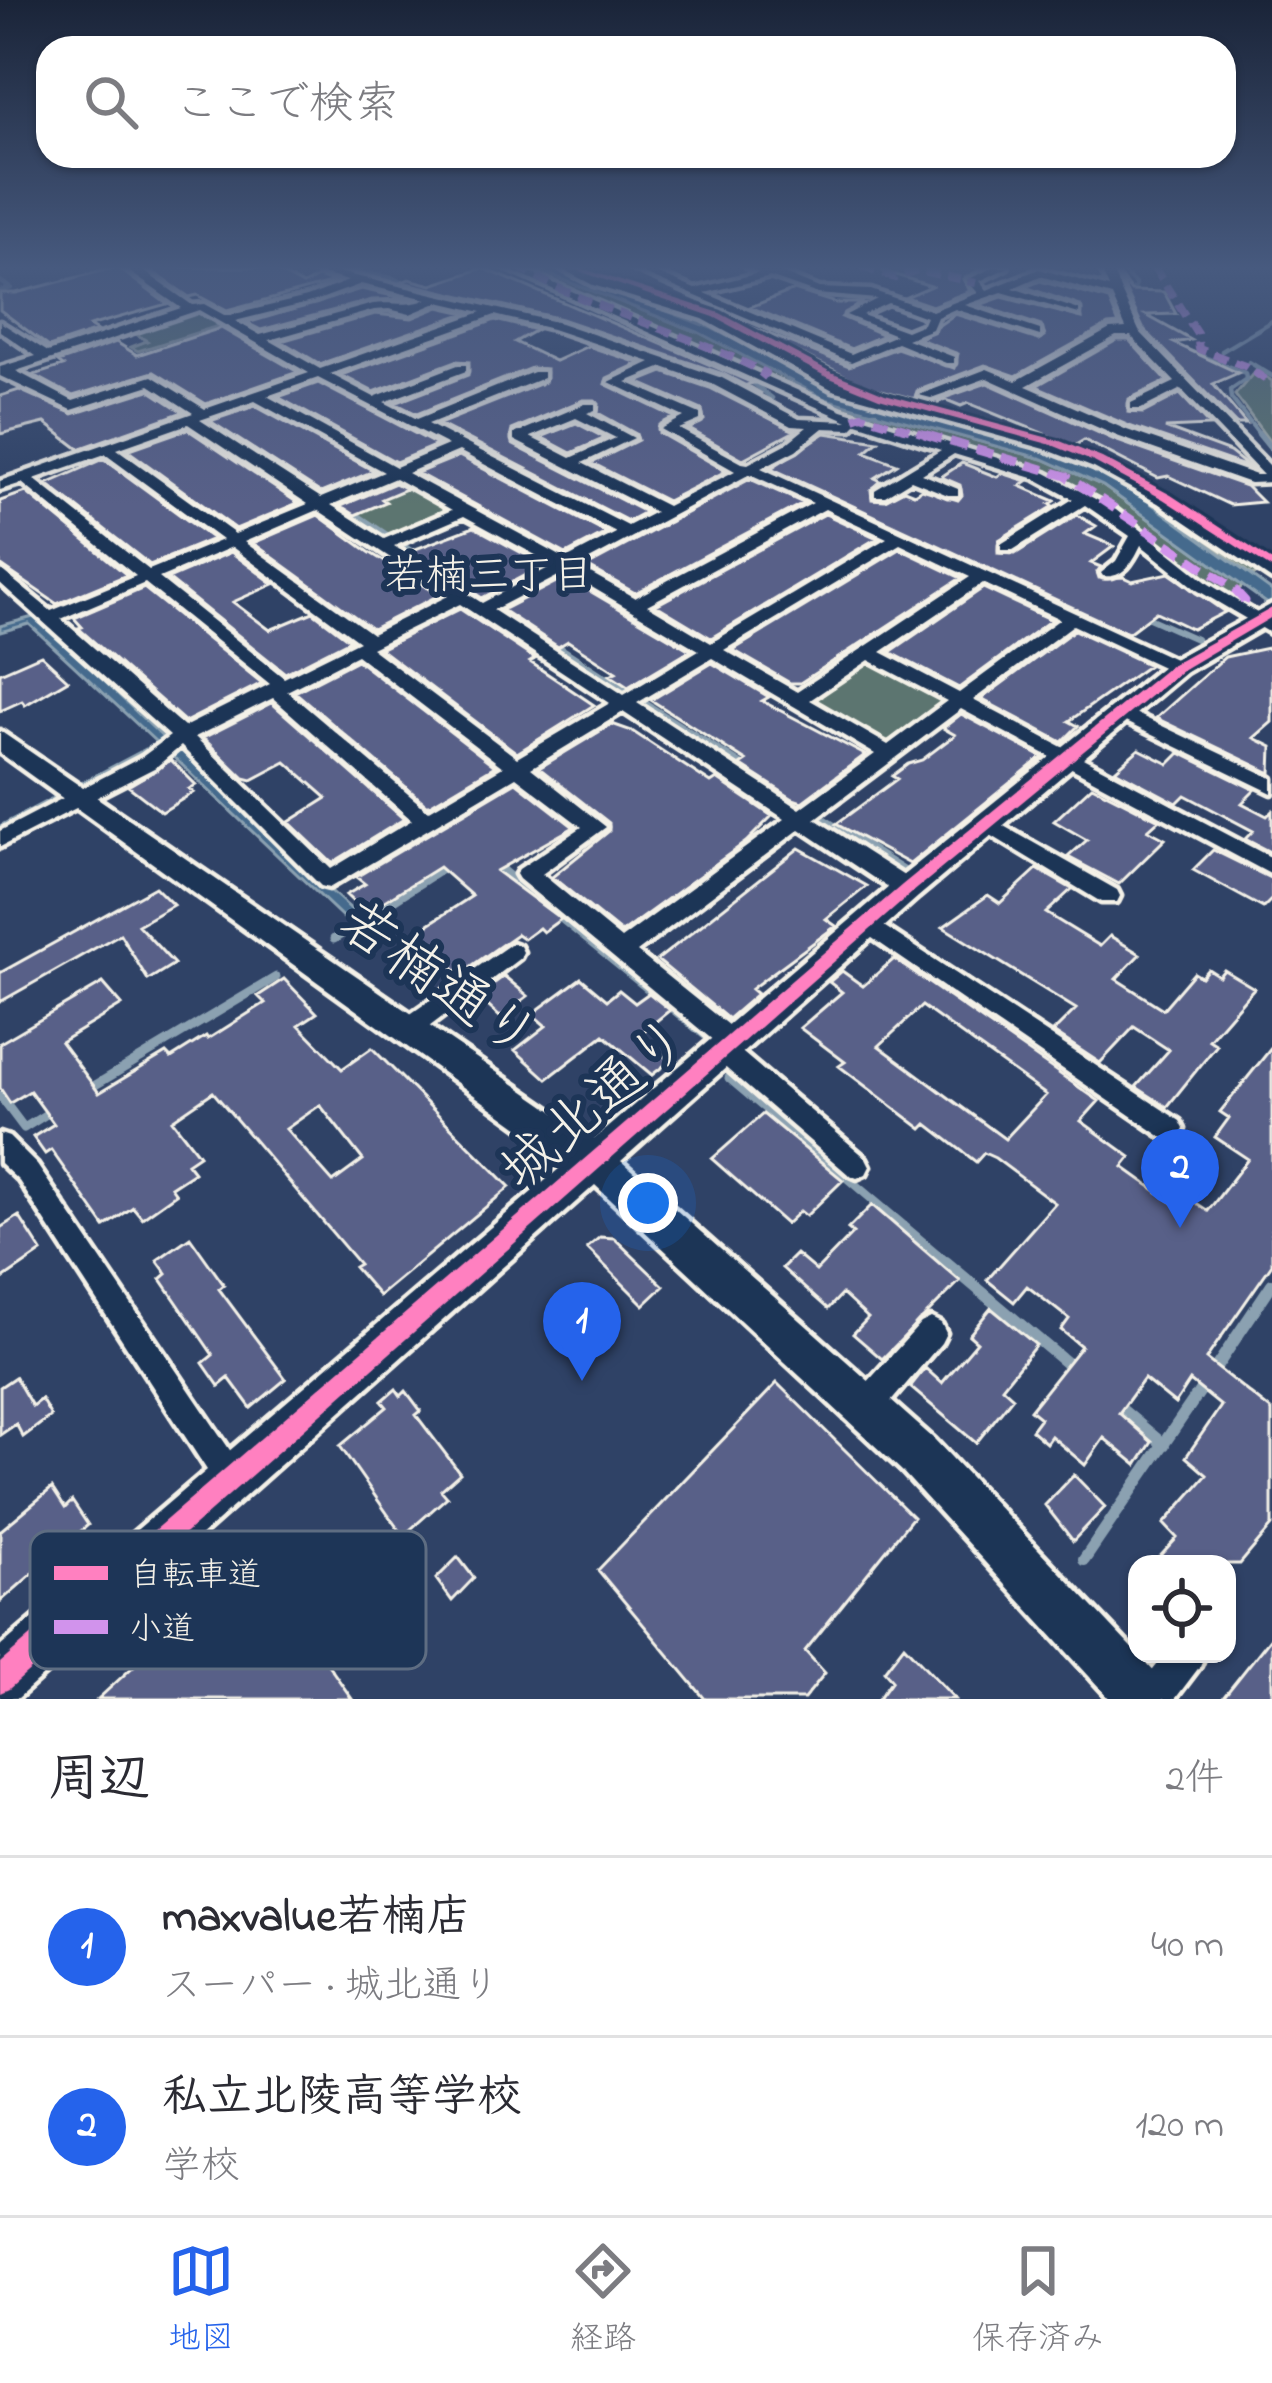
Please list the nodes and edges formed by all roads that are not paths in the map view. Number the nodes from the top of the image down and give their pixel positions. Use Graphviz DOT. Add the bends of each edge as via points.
graph roads {
  1 [pos="24,346"];
  2 [pos="74,346"];
  3 [pos="271,346"];
  4 [pos="401,346"];
  5 [pos="610,346"];
  6 [pos="698,346"];
  7 [pos="767,346"];
  8 [pos="824,346"];
  9 [pos="879,346"];
  10 [pos="921,346"];
  11 [pos="1088,346"];
  12 [pos="1147,346"];
  13 [pos="44,356"];
  14 [pos="950,360"];
  15 [pos="665,361"];
  16 [pos="462,368"];
  17 [pos="2,371"];
  18 [pos="320,374"];
  19 [pos="538,375"];
  20 [pos="1183,383"];
  21 [pos="1014,386"];
  22 [pos="258,397"];
  23 [pos="374,401"];
  24 [pos="920,404"];
  25 [pos="1068,406"];
  26 [pos="1136,406"];
  27 [pos="837,413"];
  28 [pos="1037,416"];
  29 [pos="198,418"];
  30 [pos="854,418"];
  31 [pos="419,423"];
  32 [pos="817,425"];
  33 [pos="904,433"];
  34 [pos="461,445"];
  35 [pos="953,448"];
  36 [pos="107,449"];
  37 [pos="571,464"];
  38 [pos="751,469"];
  39 [pos="396,472"];
  40 [pos="910,474"];
  41 [pos="1272,477"];
  42 [pos="23,478"];
  43 [pos="1060,479"];
  44 [pos="0,486"];
  45 [pos="953,492"];
  46 [pos="880,493"];
  47 [pos="1091,499"];
  48 [pos="824,502"];
  49 [pos="321,505"];
  50 [pos="464,510"];
  51 [pos="668,513"];
  52 [pos="628,533"];
  53 [pos="1139,533"];
  54 [pos="900,537"];
  55 [pos="236,540"];
  56 [pos="383,545"];
  57 [pos="1007,547"];
  58 [pos="565,566"];
  59 [pos="1109,573"];
  60 [pos="0,574"];
  61 [pos="1272,574"];
  62 [pos="983,576"];
  63 [pos="147,577"];
  64 [pos="460,597"];
  65 [pos="634,606"];
  66 [pos="481,610"];
  67 [pos="1261,616"];
  68 [pos="49,618"];
  69 [pos="1072,618"];
  70 [pos="365,645"];
  71 [pos="711,650"];
  72 [pos="870,653"];
  73 [pos="1177,667"];
  74 [pos="278,687"];
  75 [pos="797,700"];
  76 [pos="958,700"];
  77 [pos="620,704"];
  78 [pos="1120,712"];
  79 [pos="0,740"];
  80 [pos="174,744"];
  81 [pos="886,752"];
  82 [pos="1066,756"];
  83 [pos="517,765"];
  84 [pos="1272,786"];
  85 [pos="74,793"];
  86 [pos="795,818"];
  87 [pos="425,820"];
  88 [pos="986,823"];
  89 [pos="0,840"];
  90 [pos="1272,867"];
  91 [pos="907,889"];
  92 [pos="1109,896"];
  93 [pos="867,923"];
  94 [pos="512,952"];
  95 [pos="620,952"];
  96 [pos="408,1029"];
  97 [pos="726,1045"];
  98 [pos="1171,1129"];
  99 [pos="0,1144"];
  100 [pos="595,1161"];
  101 [pos="857,1166"];
  102 [pos="932,1333"];
  103 [pos="866,1407"];
  104 [pos="231,1479"];
  105 [pos="171,1531"];
  106 [pos="30,1654"];
  107 [pos="1180,1663"];
  108 [pos="0,1680"];
  109 [pos="1149,1699"];
  1 -- 13 [label="street"];
  2 -- 13 [label="street"];
  3 -- 18 [label="street"];
  4 -- 18 [label="street"];
  5 -- 15 [label="street"];
  6 -- 27 [label="street"];
  7 -- 24 [label="street" via="872,396"];
  8 -- 9 [label="street" via="851,358"];
  10 -- 14 [label="street"];
  11 -- 21 [label="street"];
  12 -- 20 [label="street"];
  13 -- 17 [label="street"];
  15 -- 32 [label="street" via="796,423"];
  15 -- 38 [label="street" via="615,382 695,417 668,430"];
  16 -- 23 [label="street"];
  17 -- 29 [label="street" via="72,406 152,380"];
  18 -- 22 [label="street"];
  18 -- 23 [label="street"];
  19 -- 31 [label="street"];
  20 -- 26 [label="street"];
  20 -- 41 [label="street"];
  21 -- 24 [label="street" via="987,373"];
  21 -- 25 [label="street"];
  22 -- 29 [label="street"];
  22 -- 39 [label="street"];
  23 -- 31 [label="street"];
  24 -- 61 [label="street" via="1044,442 1128,479"];
  25 -- 28 [label="street"];
  25 -- 41 [label="street" via="1255,480"];
  27 -- 30 [label="street"];
  27 -- 32 [label="street"];
  29 -- 36 [label="street"];
  29 -- 49 [label="street"];
  30 -- 33 [label="street"];
  30 -- 43 [label="street" via="997,452"];
  31 -- 34 [label="street"];
  32 -- 33 [label="street"];
  32 -- 38 [label="street"];
  33 -- 35 [label="street"];
  34 -- 39 [label="street"];
  34 -- 52 [label="street"];
  35 -- 40 [label="street"];
  35 -- 43 [label="street"];
  36 -- 42 [label="street"];
  36 -- 55 [label="street"];
  37 -- 37 [label="street" via="519,437 583,410 627,438"];
  37 -- 51 [label="street"];
  38 -- 48 [label="street"];
  38 -- 51 [label="street"];
  39 -- 49 [label="street"];
  39 -- 50 [label="street"];
  40 -- 45 [label="street"];
  40 -- 46 [label="street"];
  42 -- 44 [label="street"];
  42 -- 63 [label="street"];
  43 -- 47 [label="street"];
  47 -- 53 [label="street"];
  47 -- 57 [label="street"];
  47 -- 67 [label="street" via="1232,587"];
  48 -- 54 [label="street"];
  48 -- 65 [label="street"];
  49 -- 55 [label="street"];
  49 -- 56 [label="street"];
  50 -- 56 [label="street"];
  50 -- 58 [label="street"];
  51 -- 52 [label="street"];
  52 -- 58 [label="street"];
  53 -- 59 [label="street"];
  53 -- 67 [label="street" via="1203,587"];
  54 -- 62 [label="street"];
  54 -- 71 [label="street"];
  55 -- 63 [label="street"];
  55 -- 70 [label="street"];
  56 -- 64 [label="street"];
  58 -- 65 [label="street"];
  58 -- 66 [label="street"];
  60 -- 68 [label="street"];
  62 -- 69 [label="street"];
  62 -- 72 [label="street"];
  63 -- 68 [label="street"];
  63 -- 74 [label="street"];
  64 -- 66 [label="street"];
  64 -- 70 [label="street"];
  65 -- 71 [label="street"];
  66 -- 77 [label="street"];
  67 -- 73 [label="street, 城北通り"];
  68 -- 80 [label="street"];
  69 -- 73 [label="street"];
  69 -- 76 [label="street"];
  70 -- 74 [label="street"];
  70 -- 83 [label="street"];
  71 -- 75 [label="street"];
  71 -- 77 [label="street"];
  72 -- 75 [label="street"];
  72 -- 76 [label="street"];
  73 -- 78 [label="street, 城北通り"];
  74 -- 80 [label="street"];
  74 -- 87 [label="street"];
  75 -- 81 [label="street"];
  76 -- 81 [label="street"];
  76 -- 82 [label="street"];
  77 -- 83 [label="street"];
  77 -- 86 [label="street"];
  78 -- 82 [label="street, 城北通り"];
  78 -- 84 [label="street"];
  79 -- 85 [label="street, 若楠通り"];
  80 -- 85 [label="street"];
  80 -- 87 [label="street" via="328,880"];
  81 -- 86 [label="street"];
  82 -- 88 [label="street, 城北通り"];
  82 -- 90 [label="street"];
  83 -- 87 [label="street"];
  83 -- 95 [label="street" via="596,827 527,874"];
  85 -- 89 [label="street"];
  85 -- 96 [label="street, 若楠通り"];
  86 -- 91 [label="street"];
  86 -- 95 [label="street"];
  88 -- 91 [label="street, 城北通り"];
  88 -- 92 [label="street"];
  91 -- 93 [label="street, 城北通り"];
  93 -- 97 [label="street, 城北通り"];
  93 -- 98 [label="street"];
  94 -- 96 [label="street"];
  95 -- 97 [label="street"];
  96 -- 100 [label="street, 若楠通り"];
  97 -- 100 [label="street, 城北通り"];
  97 -- 101 [label="street"];
  99 -- 104 [label="street" via="28,1173"];
  100 -- 103 [label="street, 若楠通り"];
  100 -- 104 [label="street, 城北通り"];
  102 -- 103 [label="street"];
  103 -- 109 [label="street, 若楠通り"];
  104 -- 105 [label="street, 城北通り"];
  106 -- 108 [label="street, 城北通り"];
  107 -- 109 [label="street"];
}
